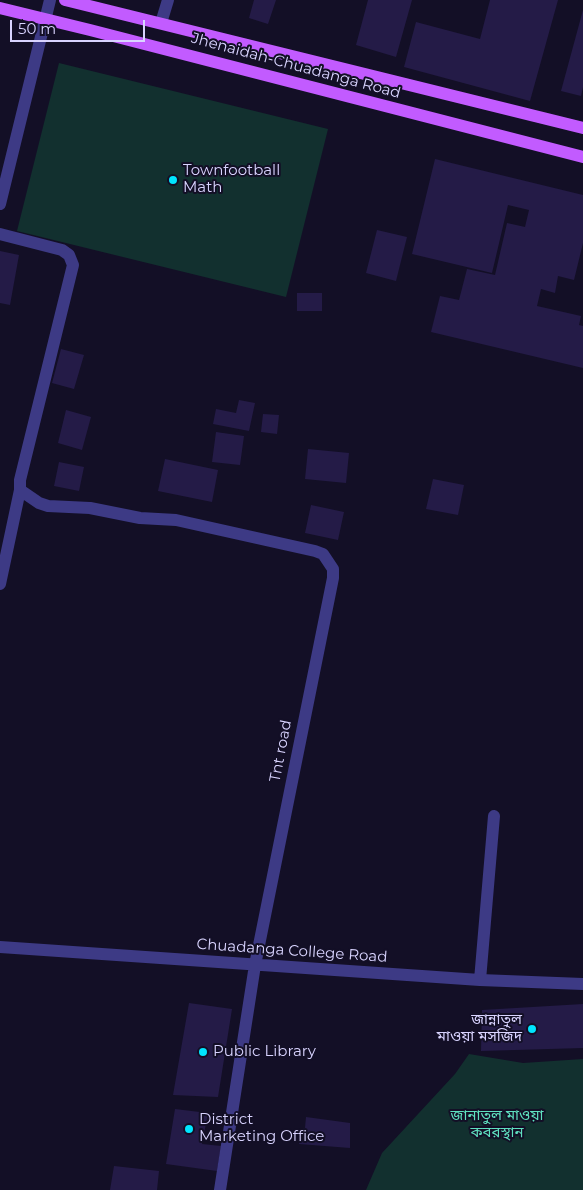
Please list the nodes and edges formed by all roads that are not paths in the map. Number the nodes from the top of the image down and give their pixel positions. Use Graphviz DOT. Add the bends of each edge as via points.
graph roads {
  1 [pos="50,0"];
  2 [pos="65,0"];
  3 [pos="168,0"];
  4 [pos="0,8"];
  5 [pos="44,19"];
  6 [pos="161,23"];
  7 [pos="583,128"];
  8 [pos="583,157"];
  9 [pos="0,204"];
  10 [pos="0,234"];
  11 [pos="20,490"];
  12 [pos="0,584"];
  13 [pos="494,816"];
  14 [pos="0,947"];
  15 [pos="255,965"];
  16 [pos="480,980"];
  17 [pos="583,984"];
  18 [pos="220,1190"];
  1 -- 5 [label="street"];
  2 -- 6 [label="main road, Jhenaidah-Chuadanga Road"];
  3 -- 6 [label="street"];
  4 -- 5 [label="main road, Jhenaidah-Chuadanga Road"];
  5 -- 8 [label="main road, Jhenaidah-Chuadanga Road"];
  5 -- 9 [label="street"];
  6 -- 7 [label="main road, Jhenaidah-Chuadanga Road"];
  10 -- 11 [label="street" via="62,250 73,265"];
  11 -- 12 [label="street"];
  11 -- 15 [label="street, Tnt road" via="39,504 176,520 315,551 329,561 333,578"];
  13 -- 16 [label="street"];
  14 -- 15 [label="street, Chuadanga College Road"];
  15 -- 16 [label="street, Chuadanga College Road"];
  15 -- 18 [label="street, Tnt road"];
  16 -- 17 [label="street, Chuadanga College Road"];
}
